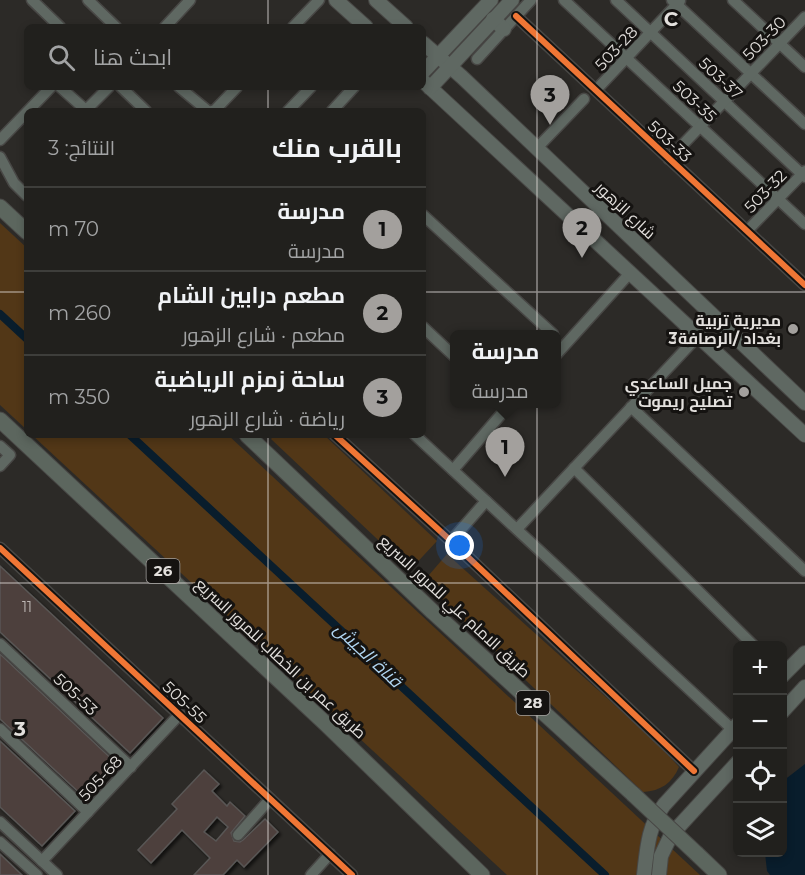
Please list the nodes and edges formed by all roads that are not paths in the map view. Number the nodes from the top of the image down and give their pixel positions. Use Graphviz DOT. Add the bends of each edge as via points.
graph roads {
  1 [pos="33,0"];
  2 [pos="88,0"];
  3 [pos="190,0"];
  4 [pos="319,0"];
  5 [pos="336,0"];
  6 [pos="376,0"];
  7 [pos="491,0"];
  8 [pos="512,0"];
  9 [pos="531,0"];
  10 [pos="564,0"];
  11 [pos="616,0"];
  12 [pos="733,0"];
  13 [pos="677,2"];
  14 [pos="516,16"];
  15 [pos="805,18"];
  16 [pos="493,19"];
  17 [pos="57,24"];
  18 [pos="113,24"];
  19 [pos="168,24"];
  20 [pos="296,24"];
  21 [pos="363,24"];
  22 [pos="403,24"];
  23 [pos="504,29"];
  24 [pos="651,33"];
  25 [pos="459,35"];
  26 [pos="426,41"];
  27 [pos="780,43"];
  28 [pos="426,44"];
  29 [pos="466,49"];
  30 [pos="439,57"];
  31 [pos="477,58"];
  32 [pos="627,58"];
  33 [pos="449,67"];
  34 [pos="805,67"];
  35 [pos="426,69"];
  36 [pos="751,74"];
  37 [pos="462,77"];
  38 [pos="427,84"];
  39 [pos="48,90"];
  40 [pos="64,90"];
  41 [pos="106,90"];
  42 [pos="125,90"];
  43 [pos="183,90"];
  44 [pos="234,90"];
  45 [pos="308,90"];
  46 [pos="351,90"];
  47 [pos="596,90"];
  48 [pos="584,99"];
  49 [pos="724,101"];
  50 [pos="30,108"];
  51 [pos="85,108"];
  52 [pos="89,108"];
  53 [pos="143,108"];
  54 [pos="206,108"];
  55 [pos="217,108"];
  56 [pos="291,108"];
  57 [pos="335,108"];
  58 [pos="24,114"];
  59 [pos="805,124"];
  60 [pos="700,127"];
  61 [pos="0,140"];
  62 [pos="536,149"];
  63 [pos="0,156"];
  64 [pos="669,159"];
  65 [pos="804,174"];
  66 [pos="24,193"];
  67 [pos="778,199"];
  68 [pos="2,208"];
  69 [pos="426,218"];
  70 [pos="805,224"];
  71 [pos="24,229"];
  72 [pos="747,231"];
  73 [pos="630,273"];
  74 [pos="805,285"];
  75 [pos="426,330"];
  76 [pos="548,330"];
  77 [pos="698,336"];
  78 [pos="561,341"];
  79 [pos="565,345"];
  80 [pos="561,349"];
  81 [pos="450,352"];
  82 [pos="805,403"];
  83 [pos="631,407"];
  84 [pos="505,408"];
  85 [pos="0,420"];
  86 [pos="805,435"];
  87 [pos="250,438"];
  88 [pos="338,438"];
  89 [pos="418,438"];
  90 [pos="0,446"];
  91 [pos="0,466"];
  92 [pos="574,468"];
  93 [pos="453,470"];
  94 [pos="486,501"];
  95 [pos="517,529"];
  96 [pos="451,541"];
  97 [pos="0,548"];
  98 [pos="805,571"];
  99 [pos="750,641"];
  100 [pos="0,644"];
  101 [pos="805,653"];
  102 [pos="787,671"];
  103 [pos="805,687"];
  104 [pos="787,707"];
  105 [pos="179,715"];
  106 [pos="733,725"];
  107 [pos="0,729"];
  108 [pos="733,729"];
  109 [pos="131,766"];
  110 [pos="733,767"];
  111 [pos="694,771"];
  112 [pos="270,799"];
  113 [pos="88,812"];
  114 [pos="0,822"];
  115 [pos="238,834"];
  116 [pos="1,844"];
  117 [pos="27,847"];
  118 [pos="330,854"];
  119 [pos="18,858"];
  120 [pos="42,861"];
  121 [pos="37,875"];
  122 [pos="57,875"];
  123 [pos="311,875"];
  124 [pos="352,875"];
  125 [pos="482,875"];
  126 [pos="644,875"];
  127 [pos="659,875"];
  128 [pos="719,875"];
  1 -- 17 [label="street"];
  2 -- 18 [label="street"];
  3 -- 19 [label="street"];
  4 -- 20 [label="street"];
  5 -- 21 [label="main road"];
  6 -- 22 [label="main road"];
  7 -- 25 [label="main road"];
  8 -- 16 [label="main road"];
  9 -- 14 [label="street"];
  10 -- 32 [label="street, 503-35"];
  11 -- 24 [label="street, 503-37"];
  12 -- 27 [label="street"];
  13 -- 24 [label="street, 503-28"];
  13 -- 36 [label="street"];
  14 -- 23 [label="street"];
  14 -- 47 [label="street, 503-33"];
  15 -- 27 [label="street, 503-30"];
  16 -- 23 [label="main road"];
  16 -- 29 [label="main road"];
  23 -- 31 [label="street"];
  24 -- 32 [label="street, 503-28"];
  24 -- 49 [label="street, 503-37"];
  25 -- 26 [label="main road"];
  25 -- 30 [label="main road"];
  27 -- 34 [label="street"];
  27 -- 36 [label="street, 503-30"];
  28 -- 30 [label="main road, شارع الزهور"];
  29 -- 33 [label="main road"];
  29 -- 37 [label="main road"];
  30 -- 33 [label="main road, شارع الزهور"];
  30 -- 35 [label="main road"];
  32 -- 47 [label="street, 503-28"];
  32 -- 60 [label="street, 503-35"];
  33 -- 37 [label="main road, شارع الزهور"];
  33 -- 38 [label="main road"];
  36 -- 49 [label="street, 503-30"];
  36 -- 59 [label="street"];
  37 -- 62 [label="main road, شارع الزهور"];
  38 -- 73 [label="main road"];
  39 -- 50 [label="street"];
  40 -- 51 [label="street"];
  41 -- 52 [label="street"];
  42 -- 53 [label="street"];
  43 -- 54 [label="street"];
  44 -- 55 [label="street"];
  45 -- 56 [label="street"];
  46 -- 57 [label="street"];
  47 -- 64 [label="street, 503-33"];
  48 -- 62 [label="street"];
  49 -- 60 [label="street, 503-30"];
  49 -- 65 [label="street, 503-37"];
  58 -- 61 [label="street"];
  60 -- 64 [label="street, 503-30"];
  60 -- 67 [label="street, 503-35"];
  62 -- 82 [label="main road, شارع الزهور"];
  63 -- 66 [label="street"];
  64 -- 72 [label="street, 503-33"];
  65 -- 67 [label="street, 503-32"];
  67 -- 70 [label="street, 503-35"];
  67 -- 72 [label="street, 503-32"];
  68 -- 71 [label="highway"];
  69 -- 76 [label="street"];
  72 -- 74 [label="street, 503-33"];
  73 -- 77 [label="main road"];
  73 -- 79 [label="street"];
  75 -- 81 [label="street"];
  77 -- 83 [label="street"];
  77 -- 86 [label="main road"];
  78 -- 79 [label="street"];
  79 -- 80 [label="street"];
  83 -- 92 [label="street"];
  83 -- 98 [label="street"];
  84 -- 93 [label="street"];
  85 -- 125 [label="highway, طريق عمر بن الخطاب للمرور السريع / 26"];
  87 -- 128 [label="highway, طريق الامام علي للمرور السريع / 28, bridge"];
  88 -- 96 [label="street"];
  89 -- 93 [label="street"];
  90 -- 91 [label="street" via="10,454"];
  92 -- 95 [label="street"];
  92 -- 99 [label="street"];
  93 -- 94 [label="street"];
  94 -- 95 [label="street"];
  94 -- 96 [label="street"];
  95 -- 106 [label="street"];
  96 -- 111 [label="street"];
  97 -- 105 [label="street, 505-55"];
  100 -- 109 [label="street, 505-53"];
  101 -- 102 [label="main road"];
  103 -- 104 [label="main road"];
  105 -- 109 [label="street, 505-68"];
  105 -- 112 [label="street, 505-55"];
  107 -- 113 [label="street"];
  108 -- 111 [label="main road"];
  109 -- 113 [label="street, 505-68"];
  110 -- 127 [label="main road" via="671,835"];
  111 -- 126 [label="main road" via="654,818"];
  112 -- 115 [label="street"];
  112 -- 118 [label="street, 505-55"];
  113 -- 120 [label="street, 505-68"];
  114 -- 117 [label="street"];
  116 -- 119 [label="street"];
  117 -- 119 [label="street"];
  117 -- 120 [label="street"];
  118 -- 123 [label="street"];
  118 -- 124 [label="street, 505-55"];
  119 -- 121 [label="street"];
  120 -- 122 [label="street"];
}
